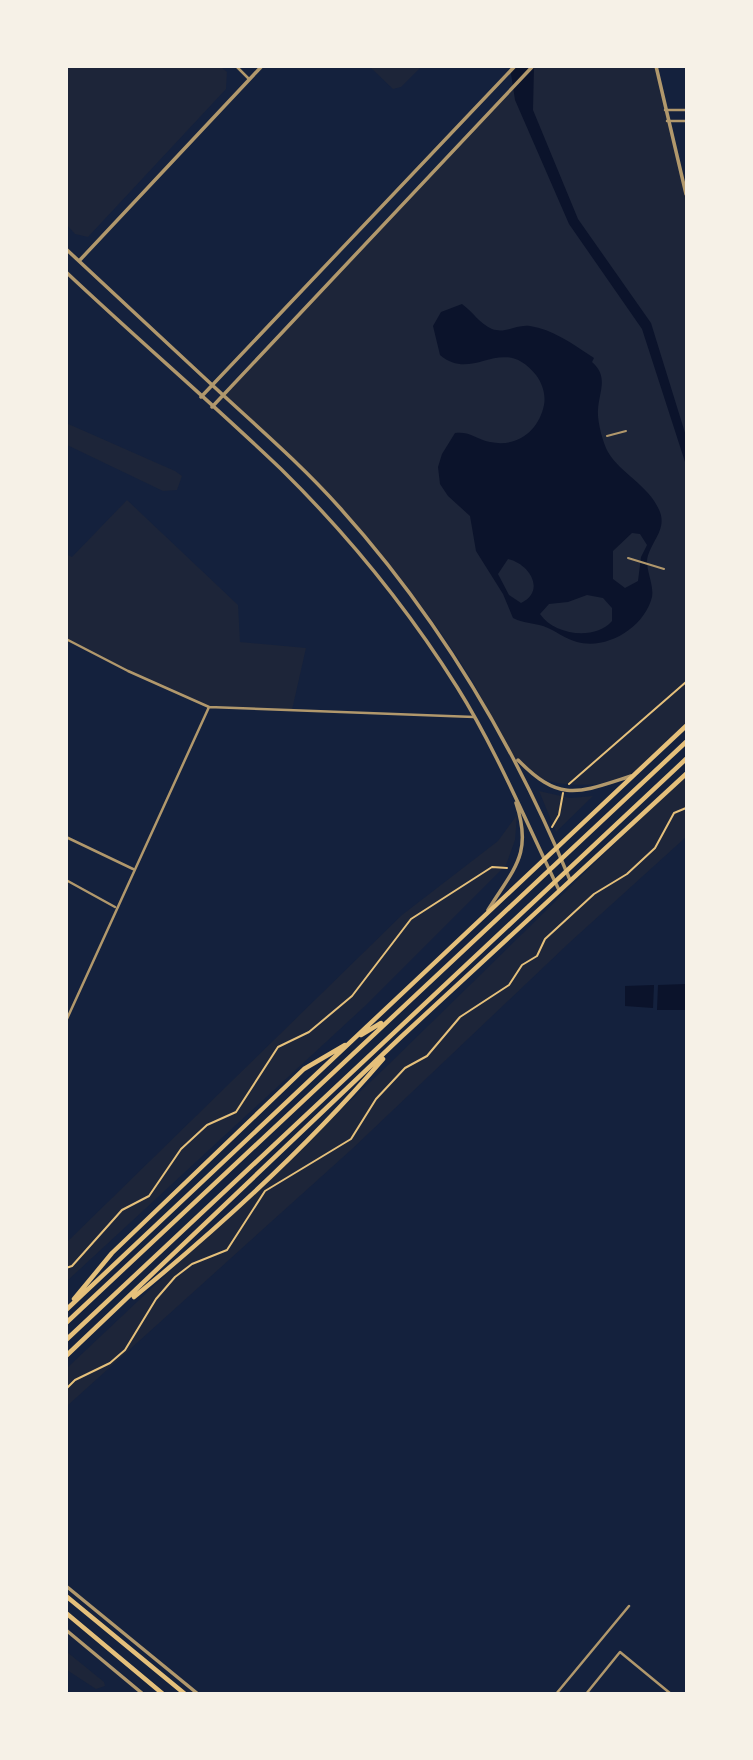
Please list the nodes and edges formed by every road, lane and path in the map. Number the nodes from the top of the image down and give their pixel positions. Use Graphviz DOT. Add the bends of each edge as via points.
graph roads {
  1 [pos="236,66"];
  2 [pos="262,66"];
  3 [pos="515,66"];
  4 [pos="533,66"];
  5 [pos="656,66"];
  6 [pos="250,79"];
  7 [pos="665,110"];
  8 [pos="687,110"];
  9 [pos="667,121"];
  10 [pos="687,121"];
  11 [pos="687,194"];
  12 [pos="66,249"];
  13 [pos="79,261"];
  14 [pos="66,272"];
  15 [pos="212,385"];
  16 [pos="223,395"];
  17 [pos="201,397"];
  18 [pos="212,407"];
  19 [pos="626,431"];
  20 [pos="607,436"];
  21 [pos="628,558"];
  22 [pos="664,569"];
  23 [pos="66,639"];
  24 [pos="687,682"];
  25 [pos="209,707"];
  26 [pos="474,717"];
  27 [pos="687,726"];
  28 [pos="687,742"];
  29 [pos="514,755"];
  30 [pos="687,759"];
  31 [pos="687,774"];
  32 [pos="633,776"];
  33 [pos="511,788"];
  34 [pos="563,789"];
  35 [pos="687,808"];
  36 [pos="549,831"];
  37 [pos="66,837"];
  38 [pos="556,846"];
  39 [pos="543,858"];
  40 [pos="515,868"];
  41 [pos="134,870"];
  42 [pos="66,880"];
  43 [pos="571,882"];
  44 [pos="559,892"];
  45 [pos="116,908"];
  46 [pos="488,911"];
  47 [pos="440,991"];
  48 [pos="390,1017"];
  49 [pos="66,1021"];
  50 [pos="66,1268"];
  51 [pos="66,1309"];
  52 [pos="109,1316"];
  53 [pos="66,1323"];
  54 [pos="66,1340"];
  55 [pos="66,1356"];
  56 [pos="66,1389"];
  57 [pos="66,1586"];
  58 [pos="66,1596"];
  59 [pos="629,1606"];
  60 [pos="66,1614"];
  61 [pos="66,1630"];
  62 [pos="136,1643"];
  63 [pos="131,1649"];
  64 [pos="143,1693"];
  65 [pos="163,1693"];
  66 [pos="185,1693"];
  67 [pos="198,1693"];
  68 [pos="556,1693"];
  69 [pos="586,1693"];
  70 [pos="671,1693"];
  1 -- 6 [label="street"];
  2 -- 6 [label="street"];
  3 -- 15 [label="street"];
  4 -- 16 [label="street"];
  5 -- 7 [label="street"];
  6 -- 13 [label="street"];
  7 -- 8 [label="street"];
  7 -- 9 [label="street"];
  9 -- 10 [label="street"];
  9 -- 11 [label="street"];
  12 -- 13 [label="street"];
  13 -- 15 [label="street"];
  14 -- 17 [label="street"];
  15 -- 16 [label="street"];
  15 -- 17 [label="street"];
  16 -- 18 [label="street"];
  16 -- 29 [label="street" via="340,507 399,578 447,643"];
  17 -- 18 [label="street"];
  18 -- 26 [label="street" via="281,470 348,541 408,617"];
  19 -- 20 [label="street"];
  21 -- 22 [label="street"];
  23 -- 25 [label="street"];
  24 -- 34 [label="path"];
  25 -- 26 [label="street"];
  25 -- 41 [label="street"];
  26 -- 33 [label="street"];
  27 -- 32 [label="main road"];
  28 -- 48 [label="main road"];
  29 -- 34 [label="street" via="540,782"];
  29 -- 36 [label="street"];
  30 -- 47 [label="main road"];
  31 -- 43 [label="main road"];
  32 -- 34 [label="street" via="586,791"];
  32 -- 38 [label="main road"];
  33 -- 39 [label="street"];
  33 -- 40 [label="street" via="524,827 524,848"];
  34 -- 36 [label="path" via="559,816"];
  35 -- 56 [label="path" via="674,813 655,848 628,874 594,894 545,939 537,956 522,965 509,985 460,1017 427,1056 405,1068 376,1099 351,1139 265,1191 227,1250 192,1264 175,1277 125,1350"];
  36 -- 38 [label="street"];
  37 -- 41 [label="street"];
  38 -- 39 [label="main road"];
  38 -- 43 [label="street"];
  39 -- 44 [label="street"];
  39 -- 46 [label="main road"];
  40 -- 46 [label="street"];
  40 -- 50 [label="path" via="492,867 411,919 352,996 309,1032 278,1047 236,1112 198,1133 181,1149 149,1196 122,1210"];
  41 -- 45 [label="street"];
  42 -- 45 [label="street"];
  43 -- 44 [label="main road"];
  44 -- 52 [label="main road"];
  45 -- 49 [label="street"];
  46 -- 51 [label="main road"];
  47 -- 52 [label="main road" via="349,1098 188,1253"];
  47 -- 54 [label="main road"];
  48 -- 51 [label="main road" via="304,1069 112,1253"];
  48 -- 53 [label="main road"];
  52 -- 55 [label="main road"];
  57 -- 62 [label="street"];
  58 -- 63 [label="main road"];
  59 -- 68 [label="street"];
  60 -- 65 [label="main road"];
  61 -- 64 [label="street"];
  62 -- 63 [label="street"];
  62 -- 67 [label="street"];
  63 -- 66 [label="main road"];
  69 -- 70 [label="street" via="620,1652"];
}
